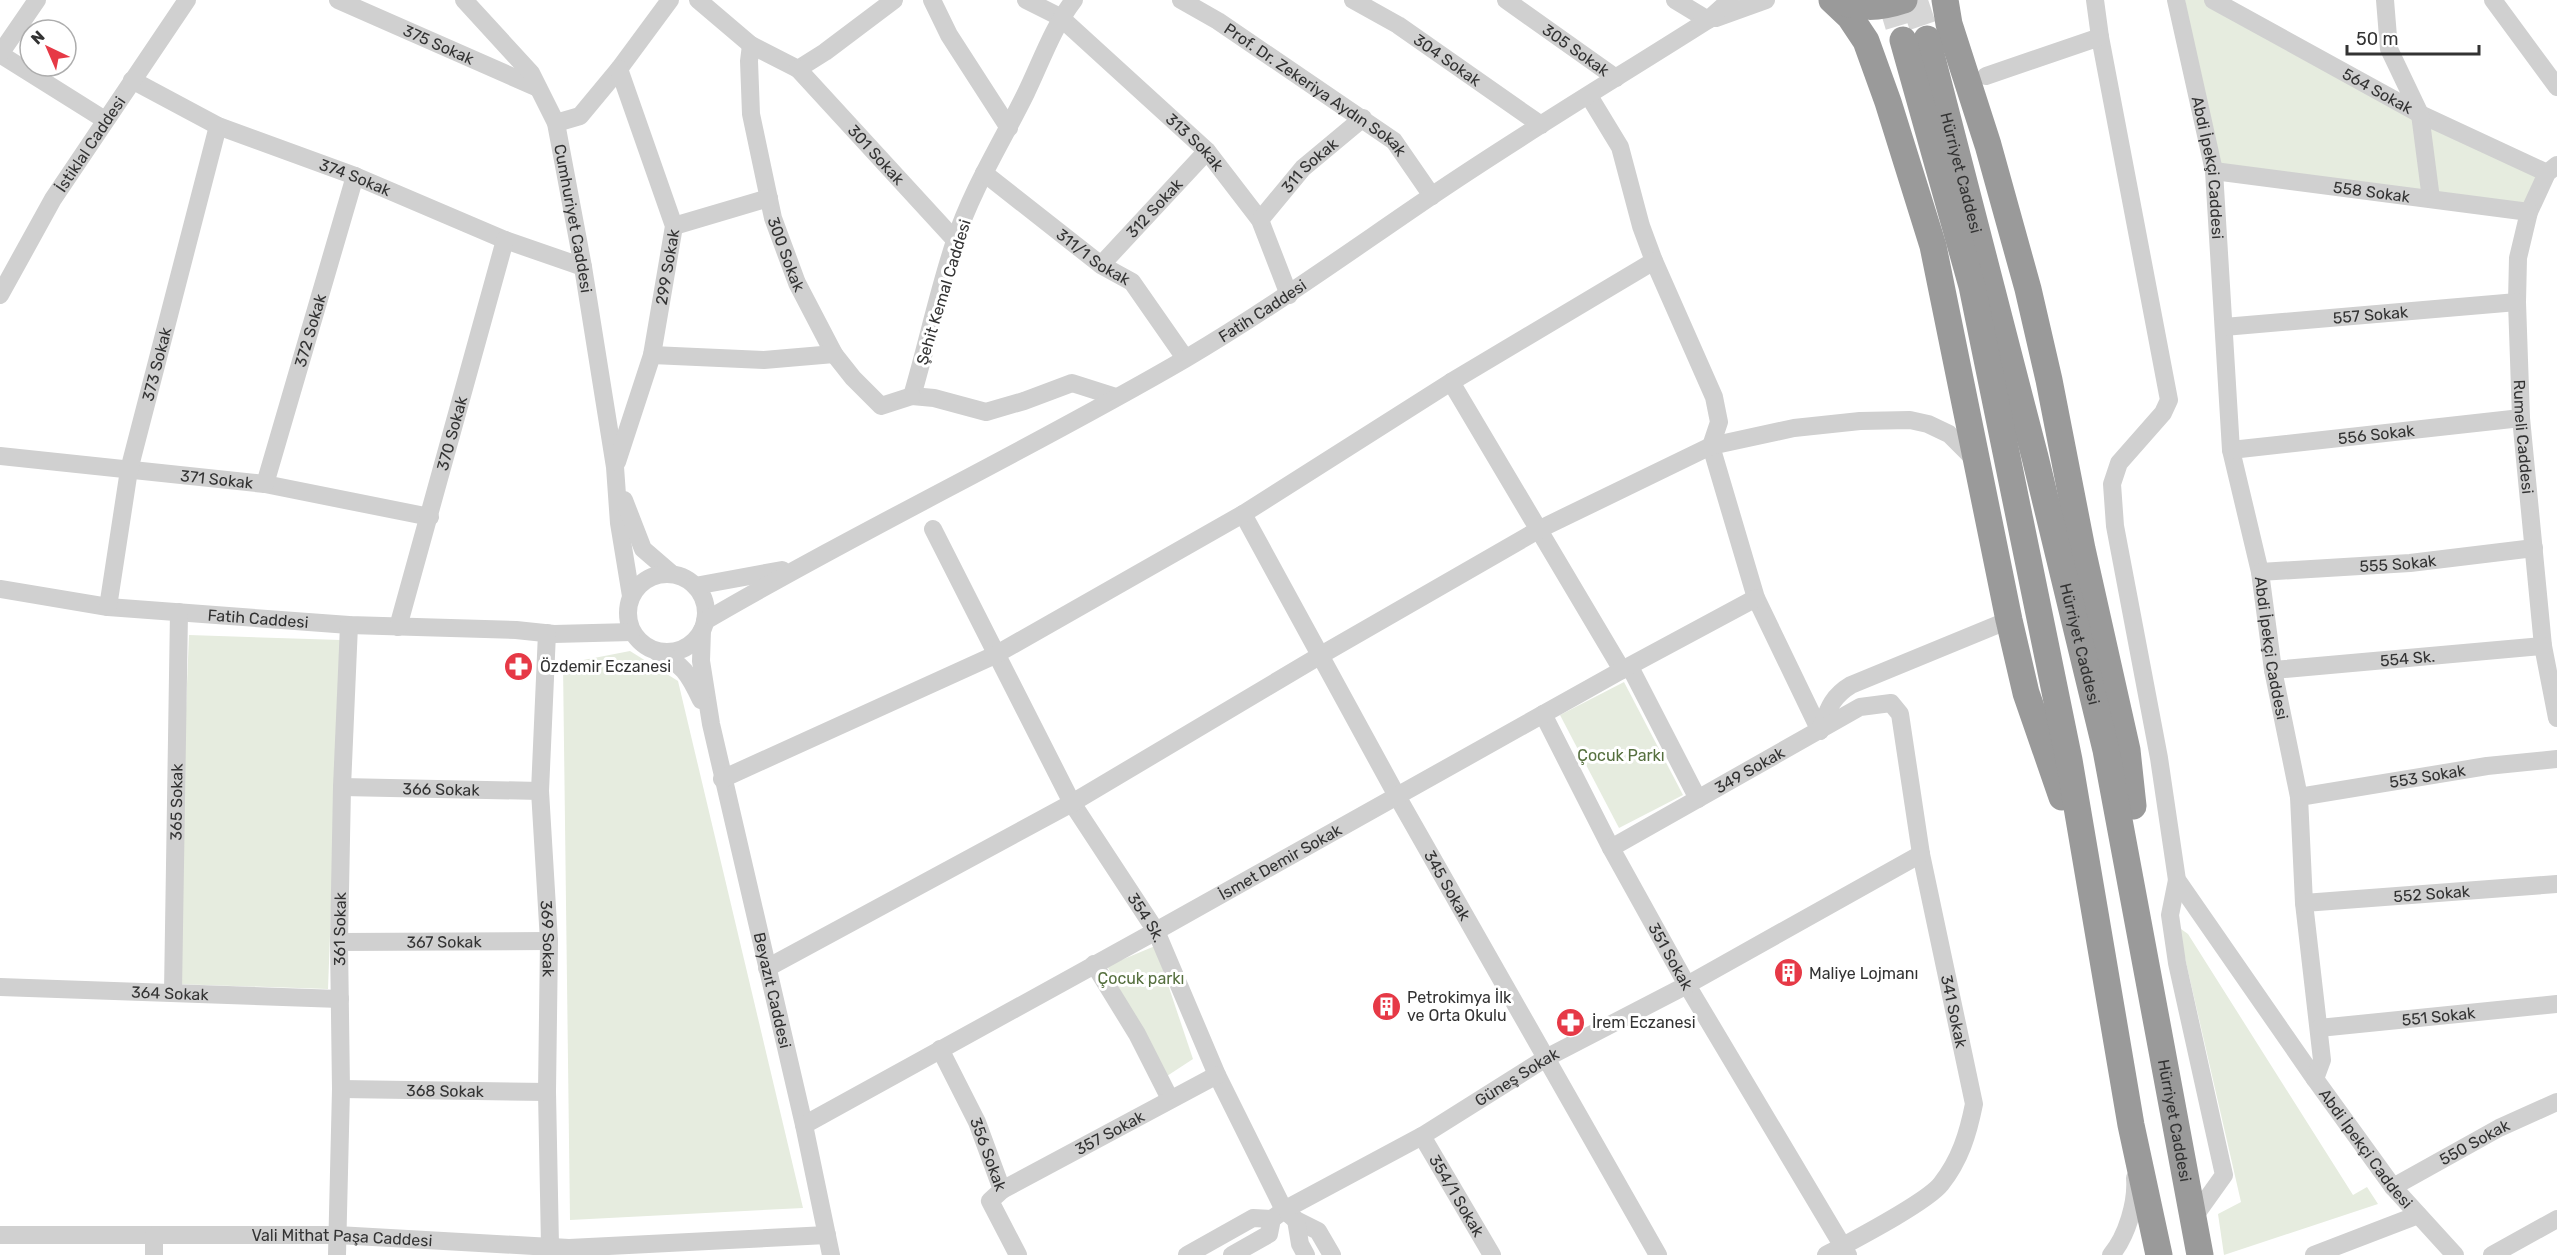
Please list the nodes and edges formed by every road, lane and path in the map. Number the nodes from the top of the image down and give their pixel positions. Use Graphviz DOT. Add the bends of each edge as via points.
graph roads {
  1 [pos="37,0"];
  2 [pos="187,0"];
  3 [pos="338,0"];
  4 [pos="464,0"];
  5 [pos="670,0"];
  6 [pos="698,0"];
  7 [pos="894,0"];
  8 [pos="932,0"];
  9 [pos="1026,0"];
  10 [pos="1074,0"];
  11 [pos="1181,0"];
  12 [pos="1353,0"];
  13 [pos="1506,0"];
  14 [pos="1675,0"];
  15 [pos="1730,0"];
  16 [pos="1766,0"];
  17 [pos="1833,0"];
  18 [pos="1904,0"];
  19 [pos="1945,0"];
  20 [pos="2095,0"];
  21 [pos="2213,0"];
  22 [pos="2385,0"];
  23 [pos="2493,0"];
  24 [pos="2179,2"];
  25 [pos="1060,18"];
  26 [pos="1708,20"];
  27 [pos="2100,36"];
  28 [pos="751,45"];
  29 [pos="0,54"];
  30 [pos="619,69"];
  31 [pos="798,69"];
  32 [pos="1986,76"];
  33 [pos="1616,78"];
  34 [pos="132,80"];
  35 [pos="2557,87"];
  36 [pos="538,88"];
  37 [pos="1589,96"];
  38 [pos="2420,114"];
  39 [pos="1363,118"];
  40 [pos="105,120"];
  41 [pos="556,123"];
  42 [pos="1541,125"];
  43 [pos="218,126"];
  44 [pos="1009,128"];
  45 [pos="1207,151"];
  46 [pos="2552,169"];
  47 [pos="2214,171"];
  48 [pos="984,172"];
  49 [pos="354,176"];
  50 [pos="1432,196"];
  51 [pos="769,198"];
  52 [pos="2431,200"];
  53 [pos="2529,212"];
  54 [pos="1260,220"];
  55 [pos="674,226"];
  56 [pos="505,240"];
  57 [pos="955,240"];
  58 [pos="1654,261"];
  59 [pos="1101,265"];
  60 [pos="583,267"];
  61 [pos="0,295"];
  62 [pos="1289,295"];
  63 [pos="2517,302"];
  64 [pos="2224,327"];
  65 [pos="834,354"];
  66 [pos="652,355"];
  67 [pos="1185,358"];
  68 [pos="1451,382"];
  69 [pos="912,396"];
  70 [pos="1116,397"];
  71 [pos="2521,418"];
  72 [pos="1712,447"];
  73 [pos="2231,450"];
  74 [pos="0,456"];
  75 [pos="1976,460"];
  76 [pos="615,466"];
  77 [pos="129,470"];
  78 [pos="265,484"];
  79 [pos="1243,514"];
  80 [pos="430,517"];
  81 [pos="933,529"];
  82 [pos="1540,529"];
  83 [pos="2534,548"];
  84 [pos="795,568"];
  85 [pos="2260,572"];
  86 [pos="672,574"];
  87 [pos="695,586"];
  88 [pos="0,589"];
  89 [pos="631,596"];
  90 [pos="1756,598"];
  91 [pos="108,607"];
  92 [pos="179,612"];
  93 [pos="2009,620"];
  94 [pos="349,625"];
  95 [pos="630,625"];
  96 [pos="704,626"];
  97 [pos="398,627"];
  98 [pos="516,630"];
  99 [pos="547,633"];
  100 [pos="2543,646"];
  101 [pos="651,650"];
  102 [pos="995,655"];
  103 [pos="1321,655"];
  104 [pos="1626,668"];
  105 [pos="2273,670"];
  106 [pos="1891,703"];
  107 [pos="1543,714"];
  108 [pos="2557,718"];
  109 [pos="711,724"];
  110 [pos="1820,731"];
  111 [pos="2557,759"];
  112 [pos="722,779"];
  113 [pos="342,787"];
  114 [pos="540,791"];
  115 [pos="1397,796"];
  116 [pos="2299,796"];
  117 [pos="1698,799"];
  118 [pos="1072,803"];
  119 [pos="1611,848"];
  120 [pos="1921,854"];
  121 [pos="2087,870"];
  122 [pos="2177,880"];
  123 [pos="2557,884"];
  124 [pos="2304,903"];
  125 [pos="1156,931"];
  126 [pos="549,940"];
  127 [pos="339,942"];
  128 [pos="1094,964"];
  129 [pos="767,968"];
  130 [pos="1687,985"];
  131 [pos="0,987"];
  132 [pos="173,992"];
  133 [pos="340,999"];
  134 [pos="2154,1004"];
  135 [pos="2557,1004"];
  136 [pos="2319,1028"];
  137 [pos="940,1049"];
  138 [pos="1546,1058"];
  139 [pos="1217,1075"];
  140 [pos="2314,1079"];
  141 [pos="341,1089"];
  142 [pos="548,1092"];
  143 [pos="1170,1099"];
  144 [pos="2557,1102"];
  145 [pos="804,1125"];
  146 [pos="2131,1125"];
  147 [pos="1422,1136"];
  148 [pos="2393,1187"];
  149 [pos="1002,1190"];
  150 [pos="2418,1215"];
  151 [pos="1284,1216"];
  152 [pos="2194,1216"];
  153 [pos="2557,1219"];
  154 [pos="0,1235"];
  155 [pos="337,1235"];
  156 [pos="827,1235"];
  157 [pos="154,1236"];
  158 [pos="550,1246"];
  159 [pos="1845,1251"];
  160 [pos="570,1252"];
  161 [pos="154,1255"];
  162 [pos="337,1255"];
  163 [pos="831,1255"];
  164 [pos="1018,1255"];
  165 [pos="1187,1255"];
  166 [pos="1232,1255"];
  167 [pos="1306,1255"];
  168 [pos="1332,1255"];
  169 [pos="1492,1255"];
  170 [pos="1658,1255"];
  171 [pos="1826,1255"];
  172 [pos="2111,1255"];
  173 [pos="2158,1255"];
  174 [pos="2200,1255"];
  175 [pos="2314,1255"];
  176 [pos="2455,1255"];
  177 [pos="2492,1255"];
  1 -- 29 [label="street"];
  2 -- 34 [label="street, İstiklal Caddesi"];
  3 -- 36 [label="street, 375 Sokak"];
  4 -- 36 [label="street, Cumhuriyet Caddesi" via="531,73"];
  5 -- 30 [label="street"];
  6 -- 28 [label="street"];
  7 -- 31 [label="street"];
  8 -- 44 [label="street" via="949,35"];
  9 -- 25 [label="street, 313 Sokak"];
  10 -- 25 [label="street, Şehit Kemal Caddesi"];
  11 -- 39 [label="street, Prof. Dr. Zekeriya Aydın Sokak"];
  12 -- 42 [label="street, 304 Sokak" via="1398,25"];
  13 -- 33 [label="street, 305 Sokak"];
  14 -- 26 [label="street"];
  15 -- 26 [label="street, Fatih Caddesi"];
  16 -- 26 [label="street, Fatih Caddesi"];
  17 -- 18 [label="highway" via="1857,7 1884,7"];
  17 -- 75 [label="highway" via="1866,41 1914,183 1933,246"];
  19 -- 134 [label="highway" via="2028,289 2127,750"];
  20 -- 27 [label="street"];
  21 -- 38 [label="street, 564 Sokak"];
  22 -- 38 [label="street" via="2389,49"];
  23 -- 35 [label="street"];
  24 -- 47 [label="street, Abdi İpekçi Caddesi"];
  25 -- 44 [label="street, Şehit Kemal Caddesi"];
  25 -- 45 [label="street, 313 Sokak"];
  26 -- 33 [label="street, Fatih Caddesi"];
  27 -- 32 [label="street"];
  27 -- 122 [label="street" via="2169,400 2163,413 2119,463 2112,484 2115,526 2159,758"];
  28 -- 31 [label="street"];
  28 -- 51 [label="street, 300 Sokak" via="751,114"];
  29 -- 40 [label="street"];
  30 -- 41 [label="street" via="580,116"];
  30 -- 55 [label="street, 299 Sokak"];
  31 -- 57 [label="street, 301 Sokak"];
  33 -- 37 [label="street, Fatih Caddesi"];
  34 -- 40 [label="street, İstiklal Caddesi"];
  34 -- 43 [label="street, 374 Sokak"];
  36 -- 41 [label="street, Cumhuriyet Caddesi"];
  37 -- 42 [label="street, Fatih Caddesi"];
  37 -- 58 [label="street" via="1620,147"];
  38 -- 46 [label="street, 564 Sokak"];
  38 -- 52 [label="street"];
  39 -- 50 [label="street, Prof. Dr. Zekeriya Aydın Sokak" via="1394,141"];
  39 -- 54 [label="street, 311 Sokak" via="1303,168"];
  40 -- 61 [label="street, İstiklal Caddesi" via="48,208"];
  41 -- 60 [label="street, Cumhuriyet Caddesi"];
  42 -- 50 [label="street, Fatih Caddesi"];
  43 -- 49 [label="street, 374 Sokak"];
  43 -- 77 [label="street, 373 Sokak"];
  44 -- 48 [label="street, Şehit Kemal Caddesi"];
  45 -- 54 [label="street, 313 Sokak"];
  45 -- 59 [label="street, 312 Sokak"];
  46 -- 53 [label="street, Rumeli Caddesi"];
  47 -- 52 [label="street, 558 Sokak"];
  47 -- 64 [label="street, Abdi İpekçi Caddesi"];
  48 -- 57 [label="street, Şehit Kemal Caddesi"];
  48 -- 59 [label="street, 311/1 Sokak"];
  49 -- 56 [label="street, 374 Sokak"];
  49 -- 78 [label="street, 372 Sokak"];
  50 -- 62 [label="street, Fatih Caddesi"];
  51 -- 55 [label="street"];
  51 -- 65 [label="street, 300 Sokak" via="797,284"];
  52 -- 53 [label="street, 558 Sokak"];
  53 -- 63 [label="street, Rumeli Caddesi" via="2518,258"];
  54 -- 62 [label="street, 313 Sokak"];
  55 -- 66 [label="street, 299 Sokak"];
  56 -- 60 [label="street, 374 Sokak"];
  56 -- 80 [label="street, 370 Sokak"];
  57 -- 69 [label="street, Şehit Kemal Caddesi"];
  58 -- 68 [label="street"];
  58 -- 72 [label="street" via="1714,397 1719,422"];
  59 -- 67 [label="street, 311/1 Sokak" via="1132,282"];
  60 -- 76 [label="street, Cumhuriyet Caddesi"];
  62 -- 67 [label="street, Fatih Caddesi"];
  63 -- 64 [label="street, 557 Sokak"];
  63 -- 71 [label="street, Rumeli Caddesi"];
  64 -- 73 [label="street, Abdi İpekçi Caddesi"];
  65 -- 66 [label="street" via="764,360"];
  65 -- 69 [label="street, 300 Sokak" via="881,406"];
  66 -- 76 [label="street, 299 Sokak"];
  67 -- 70 [label="street, Fatih Caddesi"];
  68 -- 79 [label="street"];
  68 -- 82 [label="street"];
  69 -- 70 [label="street" via="986,412 1072,383"];
  70 -- 84 [label="street, Fatih Caddesi"];
  71 -- 73 [label="street, 556 Sokak"];
  71 -- 83 [label="street, Rumeli Caddesi"];
  72 -- 75 [label="street" via="1794,428 1911,420 1950,434"];
  72 -- 82 [label="street"];
  72 -- 90 [label="street"];
  73 -- 85 [label="street, Abdi İpekçi Caddesi"];
  74 -- 77 [label="street, 371 Sokak"];
  75 -- 93 [label="highway"];
  76 -- 86 [label="street, Cumhuriyet Caddesi" via="643,549"];
  76 -- 89 [label="street, Cumhuriyet Caddesi"];
  77 -- 78 [label="street, 371 Sokak"];
  77 -- 91 [label="street, 373 Sokak"];
  78 -- 80 [label="street, 371 Sokak"];
  79 -- 102 [label="street"];
  79 -- 103 [label="street, 345 Sokak"];
  80 -- 97 [label="street, 370 Sokak"];
  81 -- 102 [label="street, 354 Sk."];
  82 -- 103 [label="street"];
  82 -- 104 [label="street"];
  83 -- 85 [label="street, 555 Sokak" via="2409,563"];
  83 -- 100 [label="street, Rumeli Caddesi"];
  84 -- 87 [label="street, Fatih Caddesi"];
  84 -- 96 [label="street, Fatih Caddesi"];
  85 -- 105 [label="street, Abdi İpekçi Caddesi"];
  86 -- 87 [label="street"];
  86 -- 89 [label="street" via="647,579"];
  87 -- 96 [label="street" via="706,609"];
  88 -- 91 [label="street, Fatih Caddesi"];
  89 -- 95 [label="street"];
  90 -- 104 [label="street, İsmet Demir Sokak"];
  90 -- 110 [label="street"];
  91 -- 92 [label="street, Fatih Caddesi"];
  92 -- 94 [label="street, Fatih Caddesi"];
  92 -- 132 [label="street, 365 Sokak"];
  93 -- 110 [label="street" via="1839,692"];
  93 -- 121 [label="highway" via="2026,693"];
  94 -- 97 [label="street, Fatih Caddesi"];
  94 -- 113 [label="street, 361 Sokak"];
  95 -- 98 [label="street, Fatih Caddesi"];
  95 -- 99 [label="street, Fatih Caddesi"];
  95 -- 101 [label="street" via="640,642"];
  96 -- 101 [label="street, Fatih Caddesi" via="690,645 678,651"];
  96 -- 109 [label="street" via="701,661"];
  97 -- 98 [label="street, Fatih Caddesi"];
  98 -- 99 [label="street, Fatih Caddesi"];
  99 -- 114 [label="street, 369 Sokak"];
  100 -- 105 [label="street, 554 Sk."];
  100 -- 108 [label="street, Rumeli Caddesi"];
  101 -- 109 [label="street" via="675,661 690,676"];
  102 -- 112 [label="street"];
  102 -- 118 [label="street, 354 Sk."];
  103 -- 115 [label="street, 345 Sokak"];
  103 -- 118 [label="street"];
  104 -- 107 [label="street, İsmet Demir Sokak"];
  104 -- 117 [label="street"];
  105 -- 116 [label="street, Abdi İpekçi Caddesi"];
  106 -- 110 [label="street, 349 Sokak" via="1860,707"];
  106 -- 120 [label="street, 341 Sokak" via="1899,714"];
  107 -- 115 [label="street, İsmet Demir Sokak"];
  107 -- 119 [label="street, 351 Sokak"];
  109 -- 112 [label="street, Beyazıt Caddesi"];
  110 -- 117 [label="street, 349 Sokak"];
  111 -- 116 [label="street, 553 Sokak" via="2487,766"];
  112 -- 129 [label="street, Beyazıt Caddesi"];
  113 -- 114 [label="street, 366 Sokak"];
  113 -- 127 [label="street, 361 Sokak"];
  114 -- 126 [label="street, 369 Sokak"];
  115 -- 125 [label="street, İsmet Demir Sokak"];
  115 -- 138 [label="street, 345 Sokak"];
  116 -- 124 [label="street, Abdi İpekçi Caddesi"];
  117 -- 119 [label="street, 349 Sokak"];
  118 -- 125 [label="street, 354 Sk."];
  118 -- 129 [label="street"];
  119 -- 130 [label="street, 351 Sokak"];
  120 -- 130 [label="street, Güneş Sokak"];
  120 -- 159 [label="street, 341 Sokak" via="1974,1104 1969,1131 1939,1187"];
  121 -- 134 [label="highway, Hürriyet Caddesi" via="2069,760 1972,286 1915,39 2035,457 2106,750"];
  121 -- 146 [label="highway, Hürriyet Caddesi"];
  122 -- 140 [label="street"];
  122 -- 152 [label="street" via="2170,915 2177,963 2224,1175"];
  123 -- 124 [label="street, 552 Sokak"];
  124 -- 136 [label="street, Abdi İpekçi Caddesi"];
  125 -- 128 [label="street, İsmet Demir Sokak"];
  125 -- 139 [label="street, 354 Sk."];
  126 -- 127 [label="street, 367 Sokak"];
  126 -- 142 [label="street, 369 Sokak"];
  127 -- 133 [label="street, 361 Sokak"];
  128 -- 137 [label="street, İsmet Demir Sokak"];
  128 -- 143 [label="street" via="1137,1034"];
  129 -- 145 [label="street, Beyazıt Caddesi"];
  130 -- 138 [label="street, Güneş Sokak"];
  130 -- 159 [label="street, 351 Sokak"];
  131 -- 132 [label="street, 364 Sokak"];
  132 -- 133 [label="street, 364 Sokak"];
  133 -- 141 [label="street, 361 Sokak"];
  134 -- 152 [label="highway, Hürriyet Caddesi"];
  135 -- 136 [label="street, 551 Sokak"];
  136 -- 140 [label="street, Abdi İpekçi Caddesi" via="2322,1060"];
  137 -- 145 [label="street, İsmet Demir Sokak"];
  137 -- 149 [label="street, 356 Sokak" via="977,1122"];
  138 -- 147 [label="street, Güneş Sokak"];
  138 -- 170 [label="street, 345 Sokak"];
  139 -- 143 [label="street, 357 Sokak"];
  139 -- 151 [label="street, 354 Sk."];
  140 -- 148 [label="street, Abdi İpekçi Caddesi"];
  141 -- 142 [label="street, 368 Sokak"];
  141 -- 155 [label="street, 361 Sokak"];
  142 -- 158 [label="street, 369 Sokak"];
  143 -- 149 [label="street, 357 Sokak"];
  144 -- 148 [label="street, 550 Sokak" via="2499,1128"];
  145 -- 156 [label="street, Beyazıt Caddesi"];
  146 -- 172 [label="street" via="2136,1189 2128,1223"];
  146 -- 173 [label="highway, Hürriyet Caddesi"];
  147 -- 151 [label="street, Güneş Sokak"];
  147 -- 169 [label="street, 354/1 Sokak"];
  148 -- 150 [label="street, Abdi İpekçi Caddesi"];
  149 -- 164 [label="street, 356 Sokak" via="990,1201"];
  150 -- 175 [label="street"];
  150 -- 176 [label="street, Abdi İpekçi Caddesi"];
  151 -- 165 [label="street, Güneş Sokak" via="1252,1218"];
  151 -- 166 [label="street, Güneş Sokak" via="1269,1234"];
  151 -- 167 [label="street, 354 Sk."];
  151 -- 168 [label="street" via="1318,1231"];
  152 -- 174 [label="highway, Hürriyet Caddesi"];
  153 -- 177 [label="street"];
  154 -- 157 [label="street, Vali Mithat Paşa Caddesi"];
  155 -- 157 [label="street, Vali Mithat Paşa Caddesi"];
  155 -- 158 [label="street, Vali Mithat Paşa Caddesi"];
  155 -- 162 [label="street"];
  156 -- 160 [label="street, Vali Mithat Paşa Caddesi"];
  156 -- 163 [label="street, Beyazıt Caddesi"];
  157 -- 161 [label="street"];
  158 -- 160 [label="street, Vali Mithat Paşa Caddesi"];
  159 -- 171 [label="street, 341 Sokak"];
}
